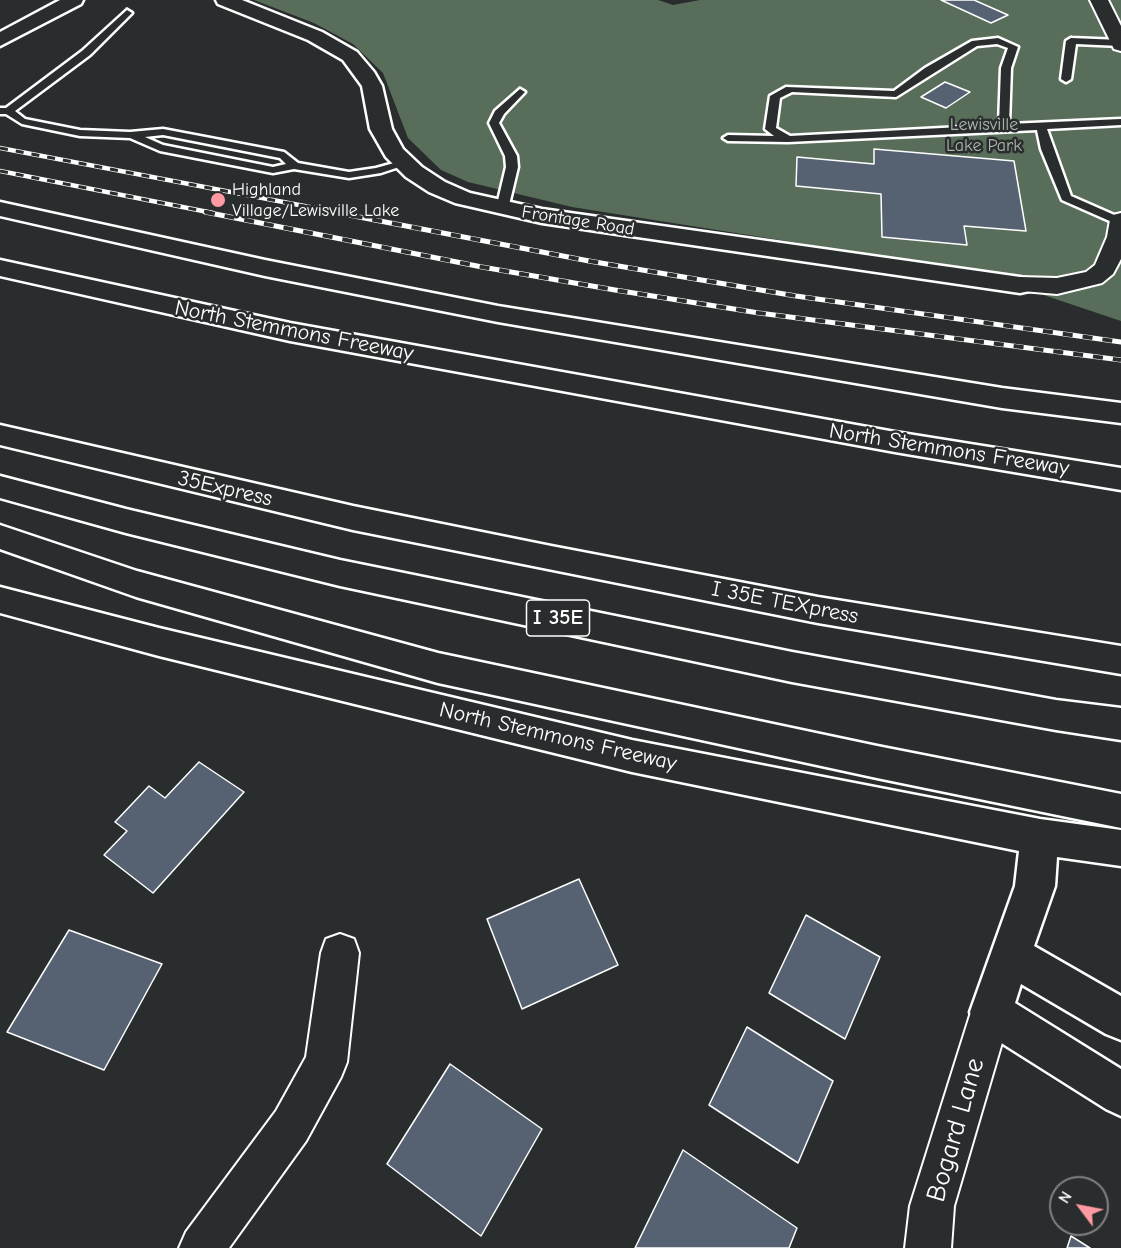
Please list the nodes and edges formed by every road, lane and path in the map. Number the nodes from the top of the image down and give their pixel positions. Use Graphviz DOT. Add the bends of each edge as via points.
graph roads {
  1 [pos="46,0"];
  2 [pos="74,0"];
  3 [pos="225,0"];
  4 [pos="1099,0"];
  5 [pos="127,13"];
  6 [pos="0,26"];
  7 [pos="0,40"];
  8 [pos="1120,44"];
  9 [pos="1066,80"];
  10 [pos="520,92"];
  11 [pos="4,111"];
  12 [pos="1121,122"];
  13 [pos="1041,126"];
  14 [pos="1004,127"];
  15 [pos="728,138"];
  16 [pos="788,139"];
  17 [pos="405,163"];
  18 [pos="502,208"];
  19 [pos="0,209"];
  20 [pos="1121,221"];
  21 [pos="0,268"];
  22 [pos="1020,285"];
  23 [pos="1121,413"];
  24 [pos="0,435"];
  25 [pos="1121,478"];
  26 [pos="0,487"];
  27 [pos="0,537"];
  28 [pos="451,538"];
  29 [pos="0,600"];
  30 [pos="1121,660"];
  31 [pos="1121,724"];
  32 [pos="1121,811"];
  33 [pos="1040,837"];
  34 [pos="1121,848"];
  35 [pos="340,953"];
  36 [pos="1010,955"];
  37 [pos="991,1012"];
  38 [pos="1121,1019"];
  39 [pos="1121,1094"];
  40 [pos="201,1248"];
  41 [pos="928,1248"];
  1 -- 6 [label="main road"];
  2 -- 7 [label="main road"];
  3 -- 17 [label="main road, Frontage Road" via="315,36 350,56 372,86 387,141"];
  4 -- 8 [label="street"];
  5 -- 11 [label="lane" via="86,52"];
  8 -- 9 [label="lane" via="1071,41"];
  10 -- 18 [label="lane" via="494,123 511,156"];
  11 -- 17 [label="lane" via="22,121 80,133 130,135 160,148 273,170 294,166 349,175"];
  12 -- 13 [label="lane"];
  13 -- 14 [label="lane"];
  13 -- 20 [label="lane" via="1066,198"];
  14 -- 16 [label="lane"];
  14 -- 16 [label="lane" via="1006,68 1013,47 998,41 975,43 897,94 790,89 775,96 770,129"];
  15 -- 16 [label="lane"];
  17 -- 18 [label="main road, Frontage Road" via="450,194"];
  18 -- 22 [label="main road, Frontage Road"];
  19 -- 23 [label="main road" via="265,268 498,314 1002,398"];
  20 -- 22 [label="street" via="1105,269 1094,278 1057,286"];
  21 -- 25 [label="main road, North Stemmons Freeway" via="290,332 895,442"];
  24 -- 28 [label="main road, 35Express"];
  26 -- 31 [label="main road, I 35E" via="351,576 792,667"];
  27 -- 32 [label="main road" via="136,584 438,668"];
  28 -- 30 [label="main road, I 35E TEXpress" via="818,610"];
  29 -- 33 [label="main road, North Stemmons Freeway" via="632,756"];
  33 -- 34 [label="main road, North Stemmons Freeway"];
  33 -- 36 [label="main road" via="1035,886"];
  35 -- 40 [label="street" via="326,1062 291,1126"];
  36 -- 37 [label="main road"];
  36 -- 38 [label="main road"];
  37 -- 39 [label="main road"];
  37 -- 41 [label="street, Bogard Lane" via="932,1206"];
}
